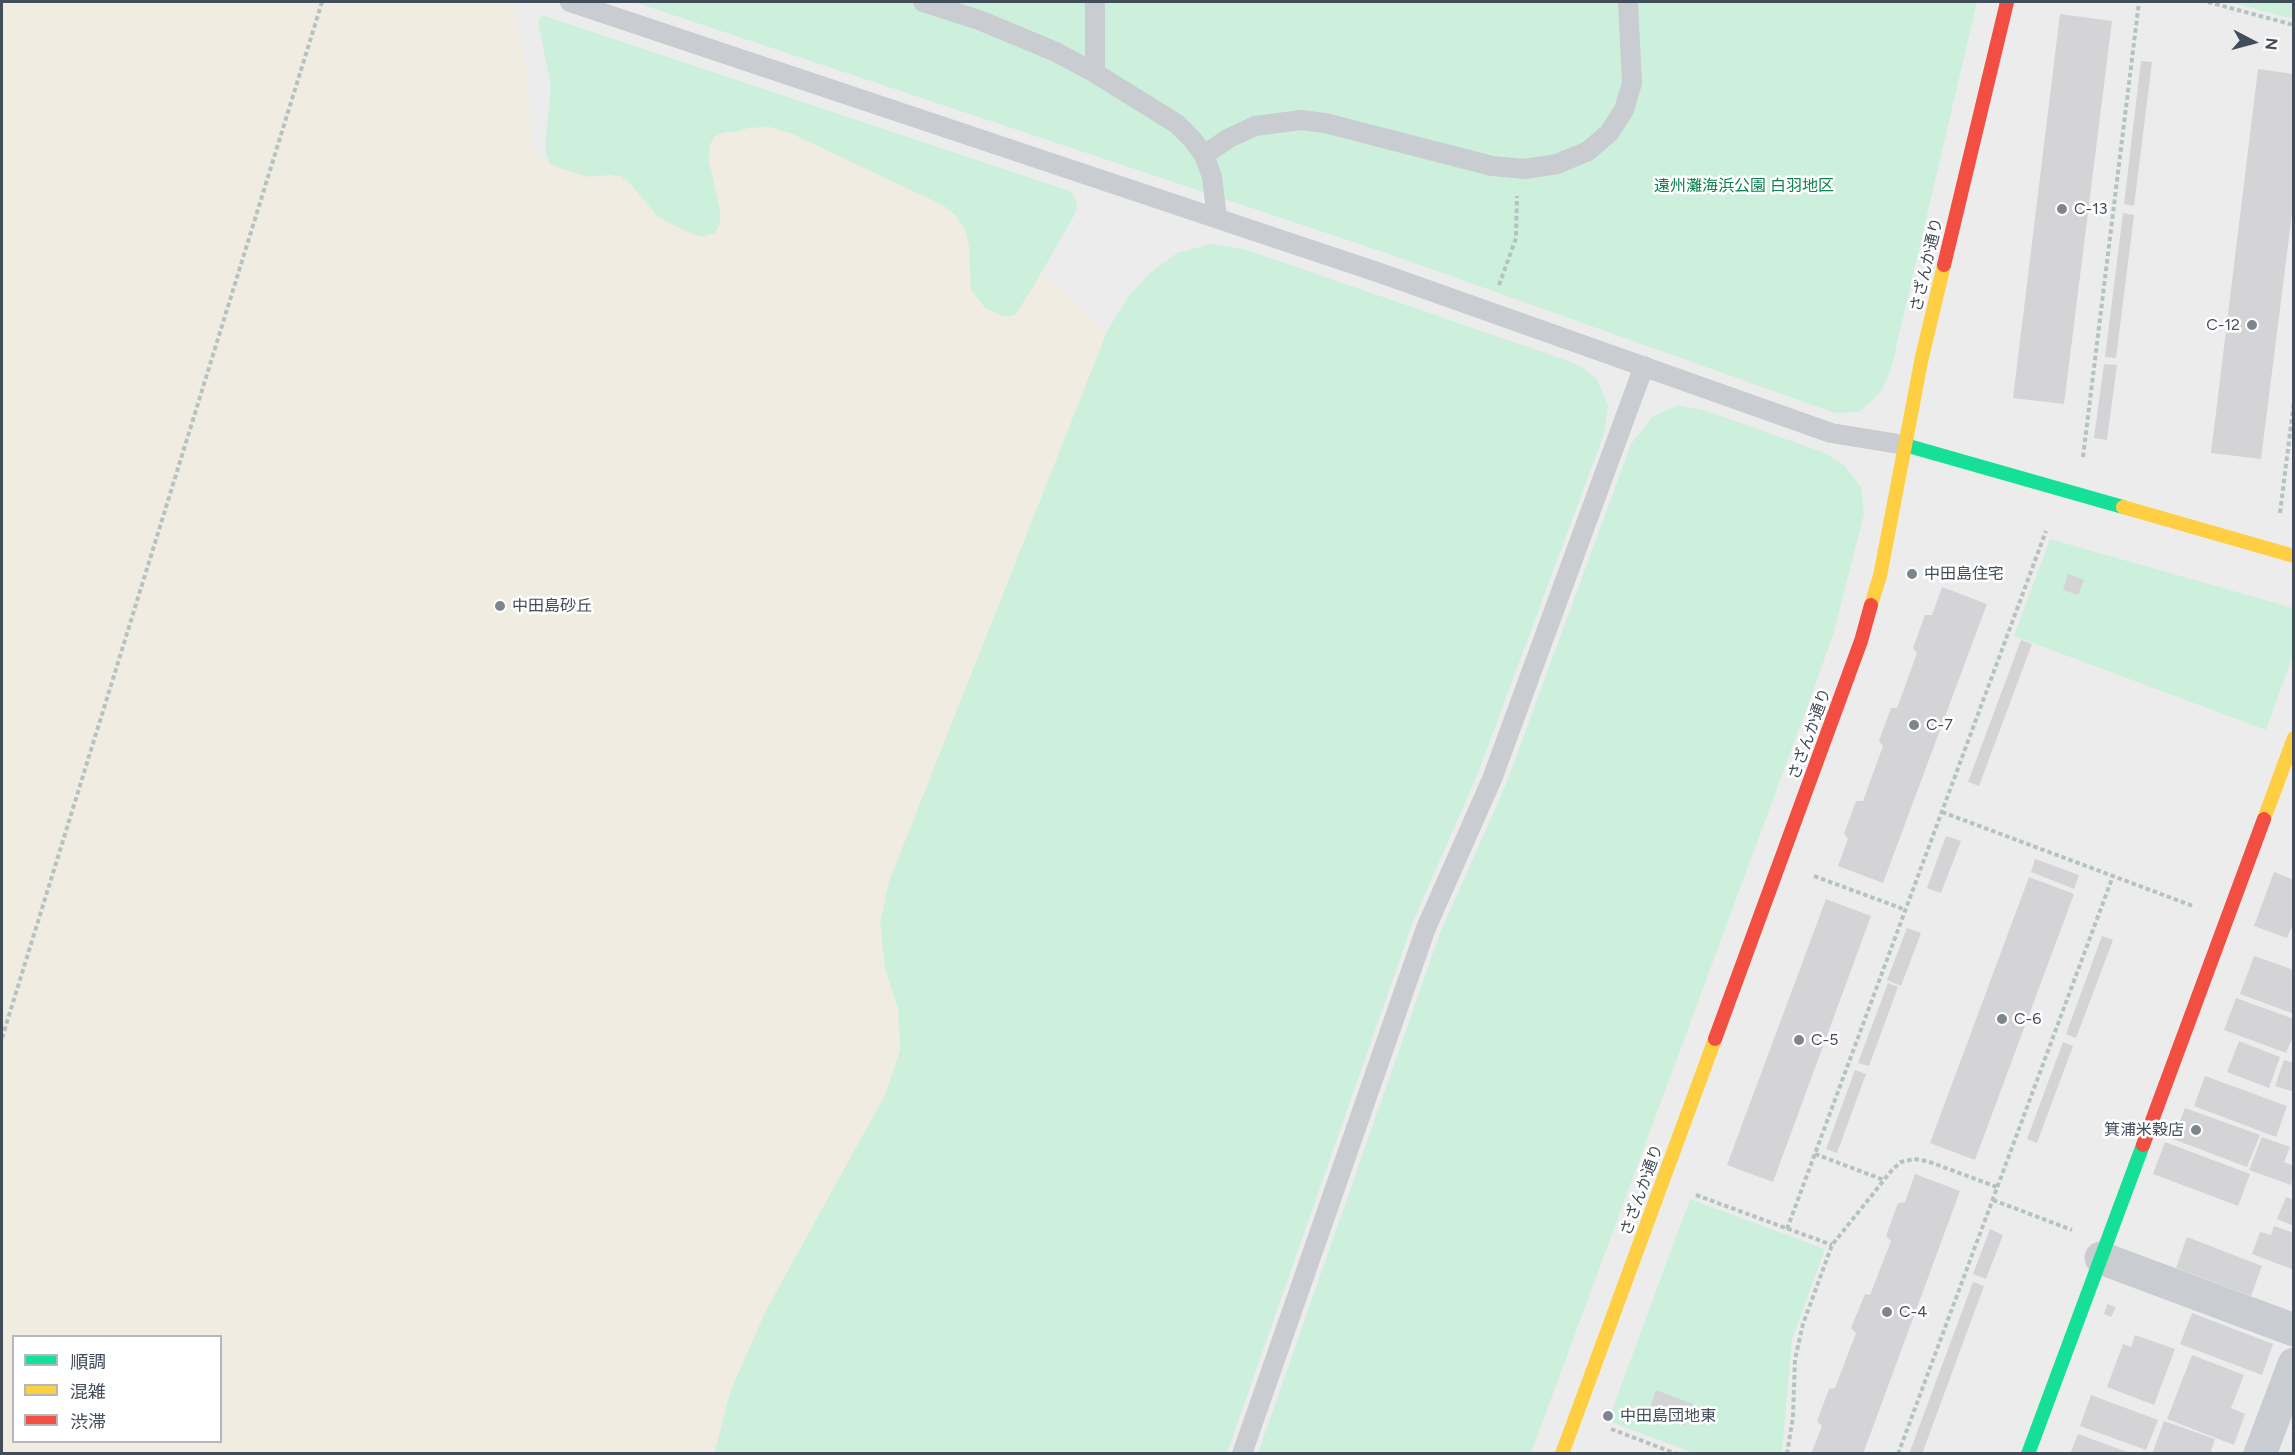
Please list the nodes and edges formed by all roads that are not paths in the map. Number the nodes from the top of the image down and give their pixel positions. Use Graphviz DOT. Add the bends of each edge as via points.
graph roads {
  1 [pos="570,2"];
  2 [pos="922,2"];
  3 [pos="1095,2"];
  4 [pos="1628,2"];
  5 [pos="2007,2"];
  6 [pos="1095,73"];
  7 [pos="1204,155"];
  8 [pos="1217,218"];
  9 [pos="1644,366"];
  10 [pos="1905,446"];
  11 [pos="2294,556"];
  12 [pos="2294,738"];
  13 [pos="2100,1258"];
  14 [pos="2294,1330"];
  15 [pos="2294,1364"];
  16 [pos="1242,1454"];
  17 [pos="1562,1454"];
  18 [pos="2028,1454"];
  19 [pos="2260,1454"];
  1 -- 8 [label="lane"];
  2 -- 6 [label="lane" via="1018,36"];
  3 -- 6 [label="lane"];
  4 -- 7 [label="lane" via="1632,83 1624,110 1609,133 1588,151 1557,164 1519,169 1492,166 1302,120 1255,126"];
  5 -- 10 [label="street, さざんか通り" via="1922,357"];
  6 -- 7 [label="lane" via="1177,124"];
  7 -- 8 [label="lane" via="1212,177"];
  8 -- 9 [label="lane"];
  9 -- 10 [label="lane" via="1831,433"];
  9 -- 16 [label="lane" via="1492,779 1426,928"];
  10 -- 11 [label="street"];
  10 -- 17 [label="street, さざんか通り" via="1885,555 1861,640"];
  12 -- 13 [label="street"];
  13 -- 14 [label="street"];
  13 -- 18 [label="street"];
  15 -- 19 [label="street"];
}
